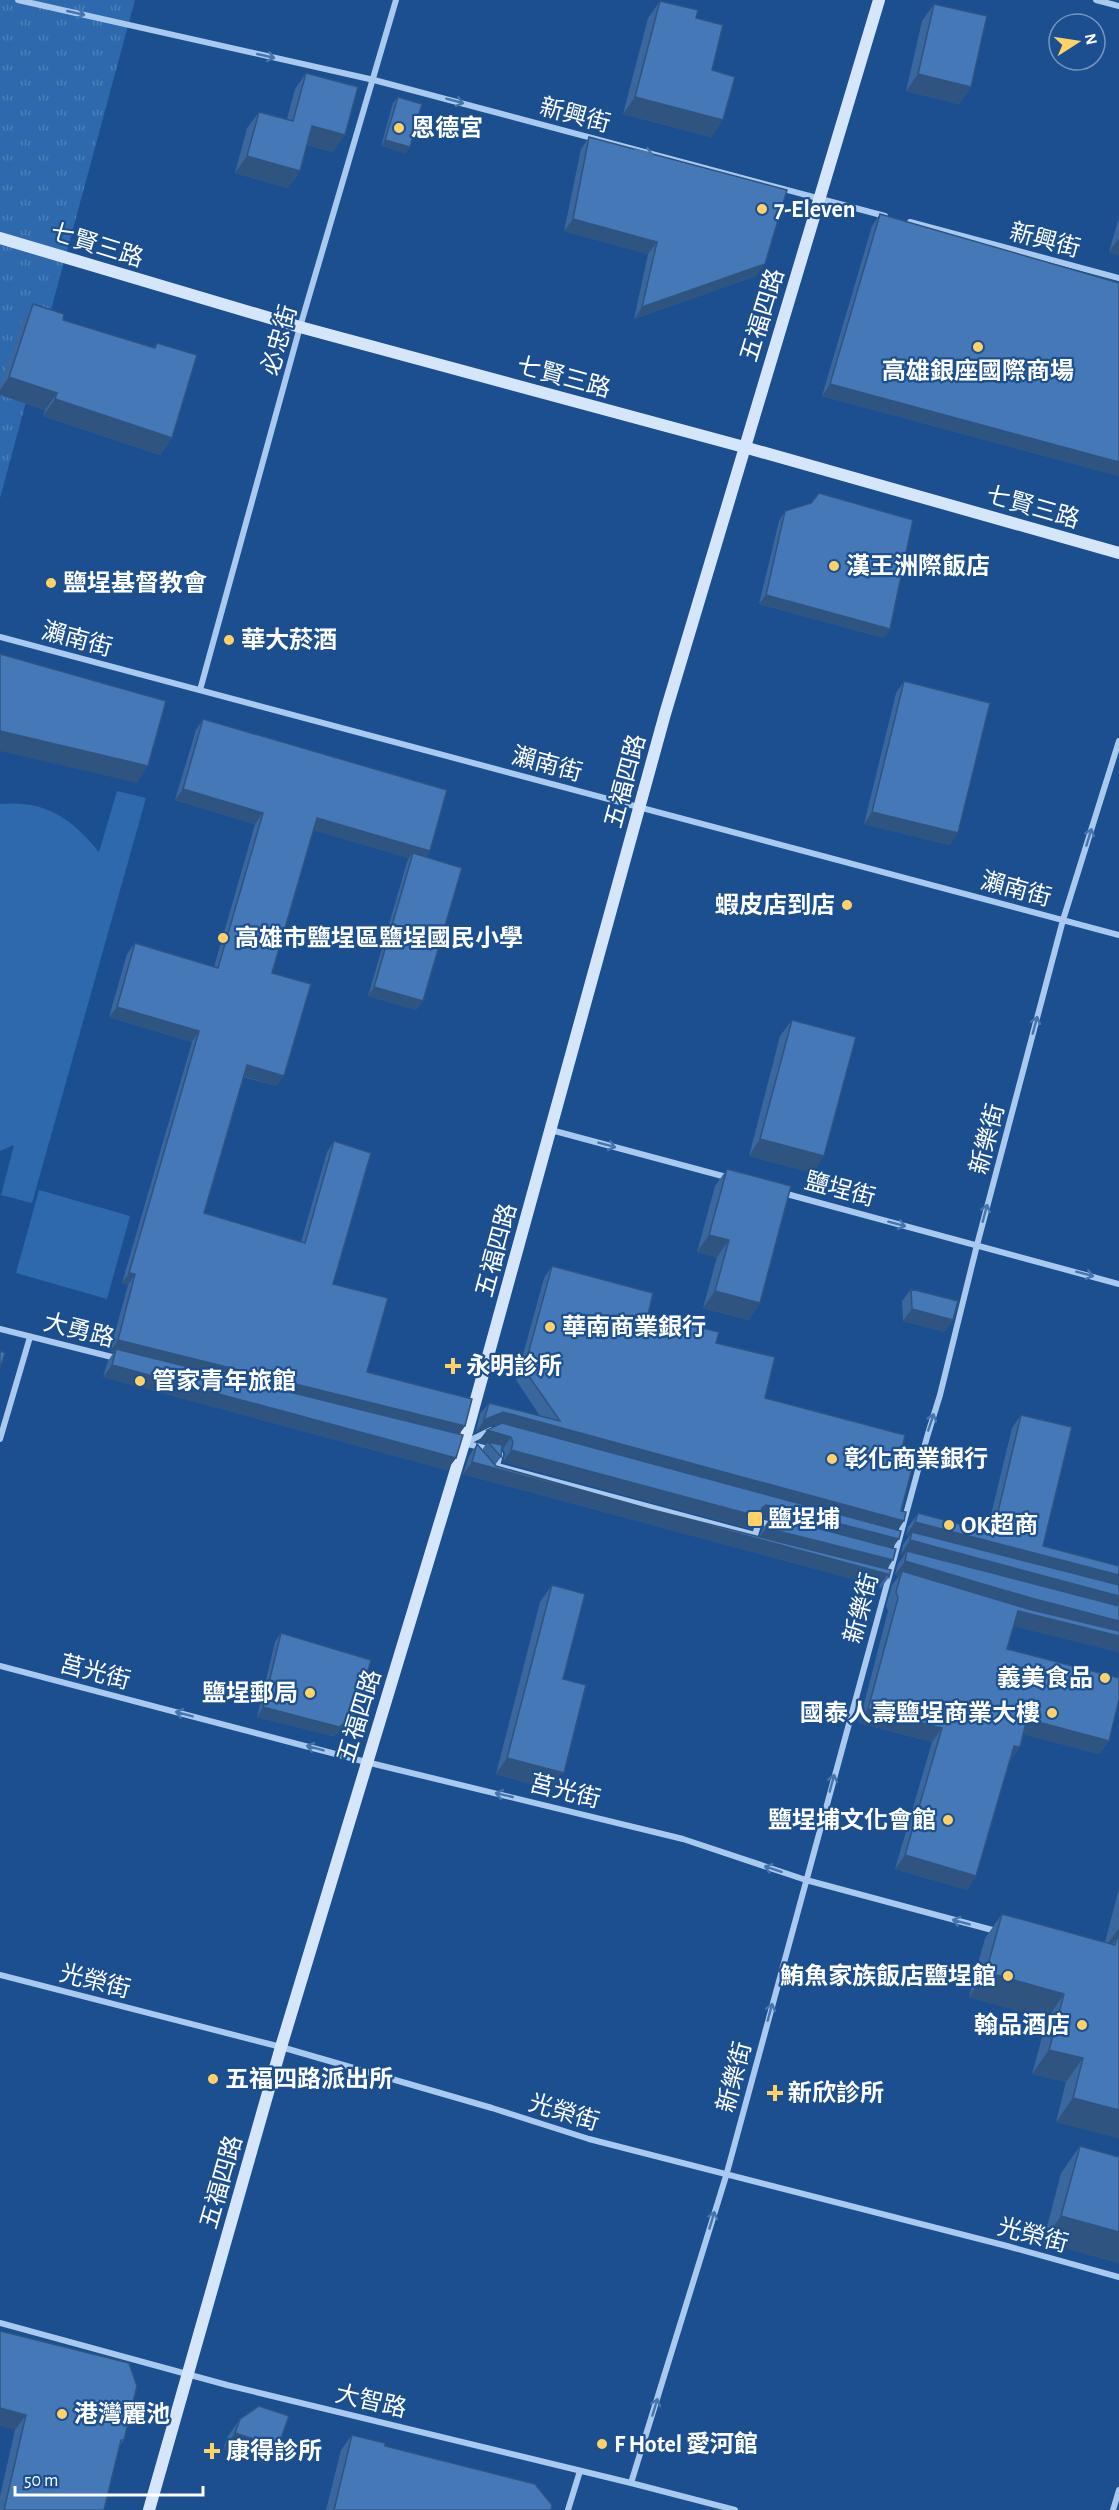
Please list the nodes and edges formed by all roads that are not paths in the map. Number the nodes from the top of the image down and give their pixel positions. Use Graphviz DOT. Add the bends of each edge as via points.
graph roads {
  1 [pos="18,0"];
  2 [pos="396,0"];
  3 [pos="879,0"];
  4 [pos="1096,0"];
  5 [pos="1119,6"];
  6 [pos="374,80"];
  7 [pos="819,198"];
  8 [pos="888,217"];
  9 [pos="900,220"];
  10 [pos="0,237"];
  11 [pos="1119,278"];
  12 [pos="300,327"];
  13 [pos="744,447"];
  14 [pos="1119,553"];
  15 [pos="0,637"];
  16 [pos="200,690"];
  17 [pos="1119,741"];
  18 [pos="640,807"];
  19 [pos="1063,920"];
  20 [pos="1119,935"];
  21 [pos="551,1130"];
  22 [pos="738,1180"];
  23 [pos="772,1190"];
  24 [pos="977,1245"];
  25 [pos="1119,1284"];
  26 [pos="0,1329"];
  27 [pos="30,1337"];
  28 [pos="123,1360"];
  29 [pos="504,1432"];
  30 [pos="0,1439"];
  31 [pos="463,1445"];
  32 [pos="781,1527"];
  33 [pos="888,1536"];
  34 [pos="899,1539"];
  35 [pos="910,1542"];
  36 [pos="883,1554"];
  37 [pos="894,1557"];
  38 [pos="905,1560"];
  39 [pos="877,1575"];
  40 [pos="888,1578"];
  41 [pos="899,1581"];
  42 [pos="0,1666"];
  43 [pos="366,1762"];
  44 [pos="806,1880"];
  45 [pos="1003,1932"];
  46 [pos="0,1975"];
  47 [pos="281,2047"];
  48 [pos="726,2176"];
  49 [pos="1119,2277"];
  50 [pos="0,2323"];
  51 [pos="188,2376"];
  52 [pos="580,2471"];
  53 [pos="631,2482"];
  54 [pos="1119,2490"];
  55 [pos="149,2510"];
  56 [pos="568,2510"];
  57 [pos="735,2510"];
  58 [pos="1113,2510"];
  1 -- 6 [label="street, 新興街, one-way"];
  2 -- 6 [label="street, 必忠街"];
  3 -- 7 [label="street, 五福四路"];
  4 -- 5 [label="street"];
  6 -- 7 [label="street, 新興街, one-way"];
  6 -- 12 [label="street, 必忠街"];
  7 -- 8 [label="street, 新興街"];
  7 -- 13 [label="street, 五福四路"];
  9 -- 11 [label="street, 新興街"];
  10 -- 12 [label="street, 七賢三路"];
  12 -- 13 [label="street, 七賢三路"];
  12 -- 16 [label="street, 必忠街"];
  13 -- 14 [label="street, 七賢三路"];
  13 -- 18 [label="street, 五福四路"];
  15 -- 16 [label="street, 瀨南街"];
  16 -- 18 [label="street, 瀨南街"];
  19 -- 17 [label="street, 新樂街, one-way"];
  18 -- 19 [label="street, 瀨南街"];
  18 -- 21 [label="street, 五福四路"];
  19 -- 20 [label="street, 瀨南街"];
  24 -- 19 [label="street, 新樂街, one-way"];
  21 -- 22 [label="street, one-way"];
  21 -- 31 [label="street, 五福四路"];
  23 -- 24 [label="street, 鹽埕街, one-way"];
  24 -- 25 [label="street, 鹽埕街, one-way"];
  34 -- 24 [label="street, 新樂街, one-way"];
  26 -- 27 [label="street, 大勇路"];
  27 -- 28 [label="street, 大勇路"];
  27 -- 30 [label="street"];
  29 -- 31 [label="street" via="493,1429"];
  31 -- 32 [label="street" via="500,1453 497,1466 755,1535 759,1522"];
  31 -- 43 [label="street, 五福四路"];
  33 -- 34 [label="street"];
  34 -- 35 [label="street"];
  34 -- 37 [label="street, 新樂街"];
  36 -- 37 [label="street"];
  37 -- 38 [label="street"];
  37 -- 40 [label="street, 新樂街"];
  39 -- 40 [label="street"];
  40 -- 41 [label="street"];
  44 -- 40 [label="street, 新樂街, one-way"];
  43 -- 42 [label="street, 莒光街, one-way"];
  44 -- 43 [label="street, 莒光街, one-way" via="683,1839"];
  43 -- 47 [label="street, 五福四路"];
  45 -- 44 [label="street, 莒光街, one-way"];
  48 -- 44 [label="street, 新樂街, one-way"];
  46 -- 47 [label="street, 光榮街"];
  47 -- 48 [label="street, 光榮街" via="563,2132"];
  47 -- 51 [label="street, 五福四路"];
  48 -- 49 [label="street, 光榮街" via="906,2219"];
  53 -- 48 [label="street, 新樂街, one-way"];
  50 -- 51 [label="street, 大智路"];
  51 -- 52 [label="street, 大智路"];
  51 -- 55 [label="street, 五福四路"];
  52 -- 53 [label="street, 大智路"];
  52 -- 56 [label="street"];
  53 -- 57 [label="street, 大智路"];
  54 -- 58 [label="street"];
}
